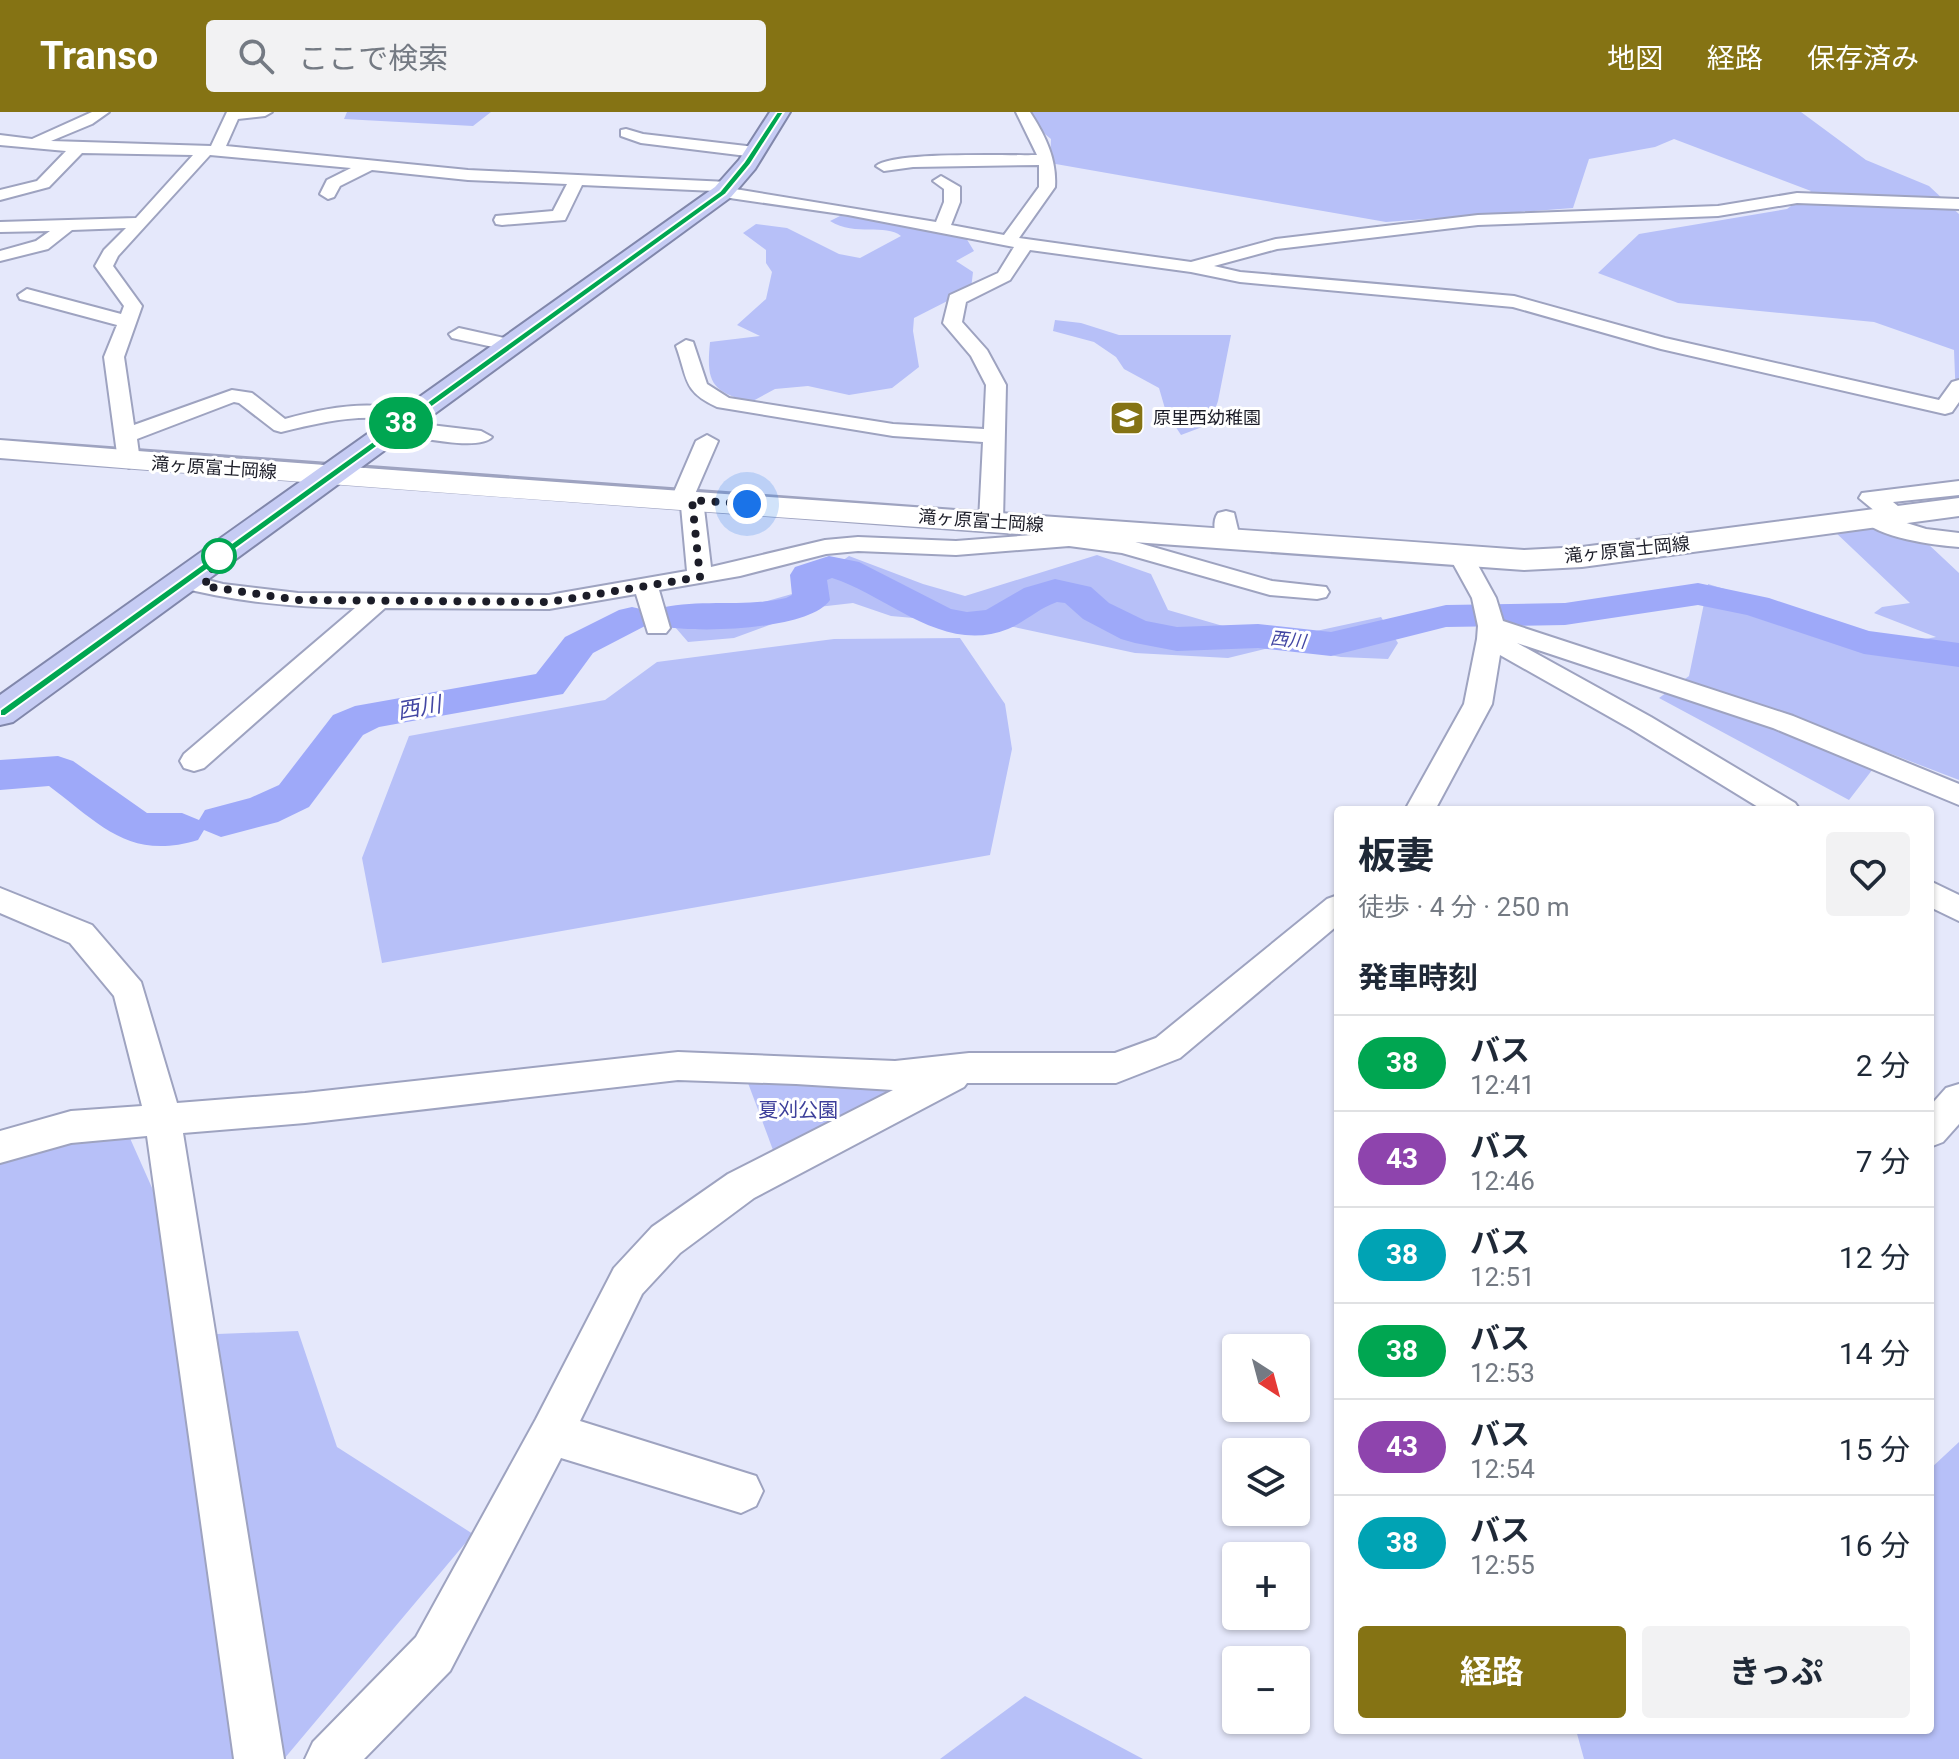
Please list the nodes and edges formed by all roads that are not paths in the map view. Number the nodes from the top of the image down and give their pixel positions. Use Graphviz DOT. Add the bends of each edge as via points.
graph roads {
  1 [pos="102,112"];
  2 [pos="265,112"];
  3 [pos="780,112"];
  4 [pos="1023,112"];
  5 [pos="626,133"];
  6 [pos="0,140"];
  7 [pos="35,143"];
  8 [pos="78,148"];
  9 [pos="212,150"];
  10 [pos="755,152"];
  11 [pos="1044,160"];
  12 [pos="369,165"];
  13 [pos="884,166"];
  14 [pos="941,181"];
  15 [pos="576,182"];
  16 [pos="726,190"];
  17 [pos="328,194"];
  18 [pos="0,195"];
  19 [pos="1959,204"];
  20 [pos="502,220"];
  21 [pos="141,223"];
  22 [pos="68,225"];
  23 [pos="0,227"];
  24 [pos="942,227"];
  25 [pos="1016,242"];
  26 [pos="0,256"];
  27 [pos="1191,267"];
  28 [pos="27,295"];
  29 [pos="128,322"];
  30 [pos="459,334"];
  31 [pos="511,345"];
  32 [pos="686,346"];
  33 [pos="1959,386"];
  34 [pos="1952,415"];
  35 [pos="461,418"];
  36 [pos="404,421"];
  37 [pos="440,435"];
  38 [pos="994,436"];
  39 [pos="481,437"];
  40 [pos="707,441"];
  41 [pos="0,449"];
  42 [pos="128,449"];
  43 [pos="328,476"];
  44 [pos="1959,488"];
  45 [pos="687,499"];
  46 [pos="1959,507"];
  47 [pos="1885,517"];
  48 [pos="991,521"];
  49 [pos="1070,533"];
  50 [pos="1959,540"];
  51 [pos="1462,558"];
  52 [pos="700,577"];
  53 [pos="184,581"];
  54 [pos="646,587"];
  55 [pos="1317,592"];
  56 [pos="378,601"];
  57 [pos="353,623"];
  58 [pos="1488,623"];
  59 [pos="516,624"];
  60 [pos="657,628"];
  61 [pos="0,713"];
  62 [pos="194,761"];
  63 [pos="1959,795"];
  64 [pos="1422,806"];
  65 [pos="1778,806"];
  66 [pos="1934,895"];
  67 [pos="0,900"];
  68 [pos="1959,909"];
  69 [pos="1334,910"];
  70 [pos="969,1068"];
  71 [pos="1959,1099"];
  72 [pos="163,1119"];
  73 [pos="1934,1127"];
  74 [pos="0,1147"];
  75 [pos="551,1434"];
  76 [pos="741,1491"];
  77 [pos="259,1759"];
  78 [pos="330,1759"];
  1 -- 7 [label="street"];
  2 -- 9 [label="street" via="232,115"];
  3 -- 10 [label="highway"];
  4 -- 11 [label="street" via="1039,136"];
  5 -- 10 [label="street"];
  6 -- 7 [label="street"];
  7 -- 8 [label="street"];
  8 -- 9 [label="street"];
  8 -- 18 [label="street" via="43,184"];
  9 -- 12 [label="street"];
  9 -- 21 [label="street"];
  10 -- 16 [label="highway"];
  11 -- 13 [label="street"];
  11 -- 25 [label="street" via="1047,187"];
  12 -- 15 [label="street"];
  12 -- 17 [label="street" via="333,183"];
  14 -- 24 [label="street" via="954,194"];
  15 -- 16 [label="street"];
  15 -- 20 [label="street" via="559,216"];
  16 -- 24 [label="street"];
  16 -- 31 [label="highway"];
  19 -- 27 [label="street" via="1797,198 1718,211 1448,223 1276,244"];
  21 -- 22 [label="street"];
  21 -- 29 [label="street" via="104,266 130,298"];
  22 -- 23 [label="street"];
  22 -- 26 [label="street" via="42,245"];
  24 -- 25 [label="street"];
  25 -- 27 [label="street"];
  25 -- 38 [label="street" via="1013,271 957,299 952,323 980,354 996,385"];
  27 -- 34 [label="street" via="1311,285 1514,302"];
  28 -- 29 [label="street"];
  29 -- 42 [label="street" via="114,357"];
  30 -- 31 [label="street"];
  31 -- 36 [label="highway"];
  32 -- 38 [label="street" via="695,385 724,403 893,430"];
  33 -- 34 [label="street"];
  35 -- 37 [label="street"];
  36 -- 37 [label="street"];
  36 -- 42 [label="street" via="380,408 354,408 281,426 245,397 232,396"];
  36 -- 43 [label="highway"];
  37 -- 39 [label="street"];
  38 -- 48 [label="street"];
  40 -- 45 [label="street"];
  41 -- 42 [label="main road, 滝ヶ原富士岡線"];
  42 -- 43 [label="main road, 滝ヶ原富士岡線"];
  43 -- 45 [label="main road, 滝ヶ原富士岡線"];
  43 -- 53 [label="highway"];
  44 -- 47 [label="street" via="1870,498"];
  45 -- 48 [label="main road, 滝ヶ原富士岡線"];
  45 -- 52 [label="street"];
  46 -- 47 [label="main road, 滝ヶ原富士岡線"];
  47 -- 50 [label="street" via="1896,529"];
  47 -- 51 [label="main road, 滝ヶ原富士岡線" via="1582,557"];
  48 -- 49 [label="main road, 滝ヶ原富士岡線"];
  49 -- 51 [label="main road, 滝ヶ原富士岡線" via="1227,528"];
  49 -- 52 [label="street" via="956,548 847,545"];
  49 -- 55 [label="street" via="1270,588"];
  51 -- 58 [label="street"];
  52 -- 54 [label="street"];
  53 -- 56 [label="street" via="298,600"];
  53 -- 61 [label="highway"];
  54 -- 56 [label="street" via="549,602"];
  54 -- 60 [label="street"];
  56 -- 57 [label="street"];
  57 -- 59 [label="street"];
  57 -- 62 [label="street"];
  58 -- 63 [label="street" via="1783,722"];
  58 -- 64 [label="street" via="1478,704"];
  58 -- 65 [label="street"];
  66 -- 68 [label="street"];
  67 -- 72 [label="street" via="81,934 129,991"];
  69 -- 70 [label="street" via="1168,1048 1116,1068"];
  70 -- 72 [label="street" via="895,1076 678,1066"];
  70 -- 75 [label="street" via="741,1186 666,1240 628,1281"];
  71 -- 73 [label="street"];
  72 -- 74 [label="street" via="71,1127"];
  72 -- 77 [label="street"];
  75 -- 76 [label="street"];
  75 -- 78 [label="street" via="433,1654"];
}
